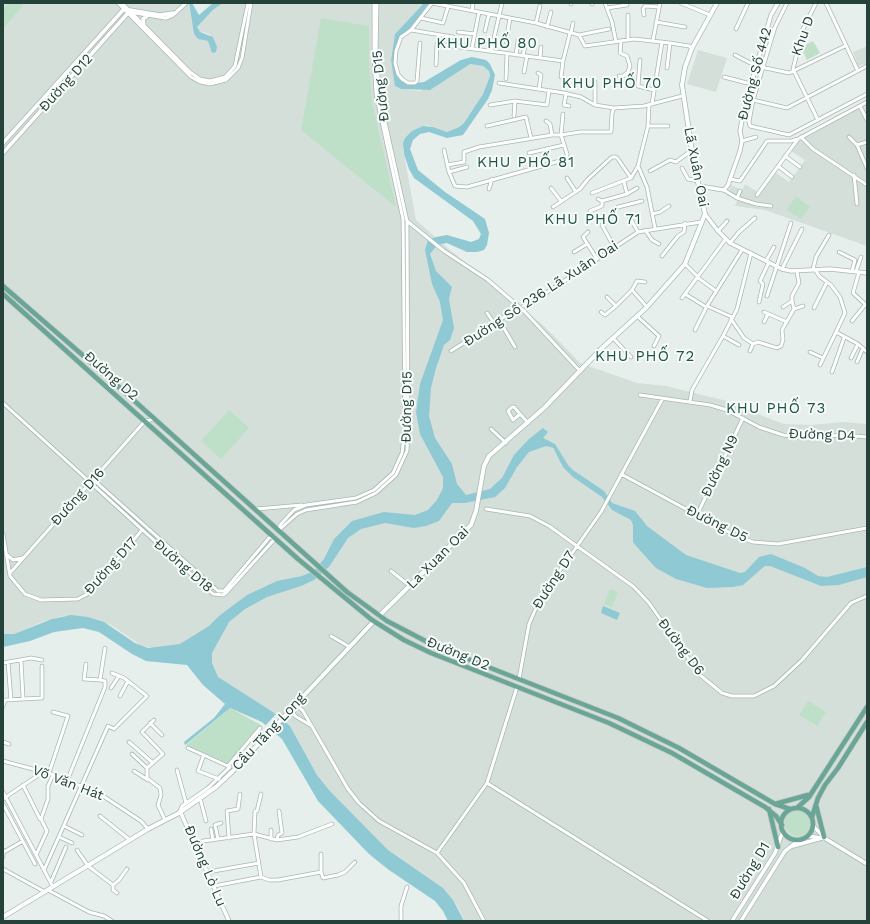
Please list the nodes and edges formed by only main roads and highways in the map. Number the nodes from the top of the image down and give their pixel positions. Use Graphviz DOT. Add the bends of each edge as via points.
graph roads {
  1 [pos="717,3"];
  2 [pos="3,286"];
  3 [pos="3,294"];
  4 [pos="480,491"];
  5 [pos="279,530"];
  6 [pos="272,538"];
  7 [pos="380,616"];
  8 [pos="374,622"];
  9 [pos="519,678"];
  10 [pos="517,687"];
  11 [pos="866,708"];
  12 [pos="602,712"];
  13 [pos="867,718"];
  14 [pos="599,719"];
  15 [pos="867,722"];
  16 [pos="663,741"];
  17 [pos="660,748"];
  18 [pos="835,756"];
  19 [pos="835,770"];
  20 [pos="808,796"];
  21 [pos="775,804"];
  22 [pos="816,804"];
  23 [pos="798,808"];
  24 [pos="790,809"];
  25 [pos="769,810"];
  26 [pos="812,817"];
  27 [pos="782,828"];
  28 [pos="824,838"];
  29 [pos="778,847"];
  30 [pos="3,918"];
  1 -- 4 [label="main road, Lã Xuân Oai" via="692,48 683,79 682,96 705,214 685,264 648,307 486,461"];
  2 -- 5 [label="main road, Đường D2"];
  3 -- 6 [label="main road, Đường D2" via="247,512"];
  4 -- 7 [label="main road, La Xuan Oai" via="469,528"];
  5 -- 6 [label="main road"];
  5 -- 7 [label="main road, Đường D2" via="332,579"];
  6 -- 8 [label="main road, Đường D2"];
  7 -- 8 [label="main road"];
  7 -- 9 [label="main road, Đường D2" via="411,636"];
  8 -- 10 [label="main road, Đường D2" via="409,643"];
  8 -- 30 [label="main road, Cầu Tăng Long" via="210,791"];
  9 -- 10 [label="main road"];
  9 -- 12 [label="main road, Đường D2"];
  10 -- 14 [label="main road, Đường D2"];
  11 -- 18 [label="main road"];
  12 -- 14 [label="main road"];
  12 -- 16 [label="main road, Đường D2"];
  13 -- 19 [label="main road"];
  14 -- 17 [label="main road, Đường D2"];
  15 -- 19 [label="main road"];
  16 -- 17 [label="main road"];
  16 -- 21 [label="main road, Đường D2"];
  17 -- 25 [label="main road, Đường D2" via="724,782"];
  18 -- 20 [label="main road"];
  18 -- 20 [label="main road"];
  19 -- 22 [label="main road"];
  20 -- 21 [label="main road"];
  20 -- 23 [label="main road"];
  21 -- 24 [label="main road, Đường D2"];
  22 -- 26 [label="main road"];
  22 -- 28 [label="main road"];
  23 -- 24 [label="main road"];
  23 -- 26 [label="main road" via="806,810"];
  24 -- 27 [label="main road" via="783,816"];
  25 -- 27 [label="main road, Đường D2" via="776,816"];
  25 -- 29 [label="main road"];
  26 -- 27 [label="main road" via="813,826 808,836 801,839 789,837"];
}
